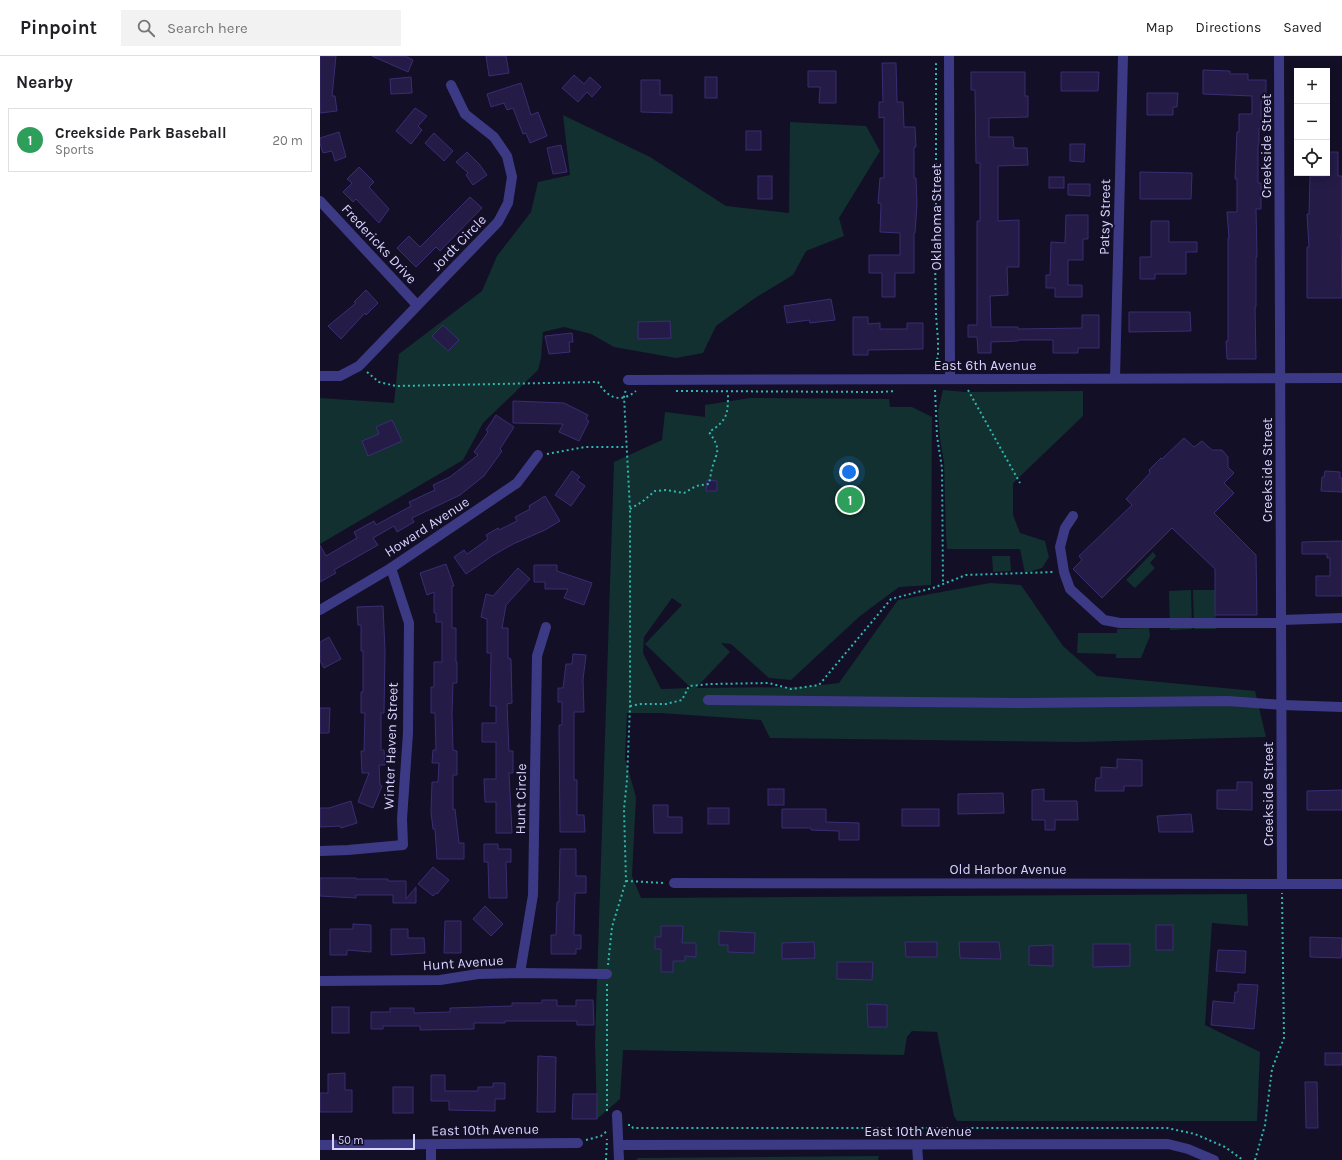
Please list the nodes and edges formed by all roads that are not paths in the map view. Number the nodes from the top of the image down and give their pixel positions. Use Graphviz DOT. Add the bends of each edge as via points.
graph roads {
  1 [pos="949,56"];
  2 [pos="1123,56"];
  3 [pos="1279,56"];
  4 [pos="451,85"];
  5 [pos="320,201"];
  6 [pos="418,305"];
  7 [pos="320,376"];
  8 [pos="1115,378"];
  9 [pos="1280,378"];
  10 [pos="1342,378"];
  11 [pos="950,379"];
  12 [pos="628,380"];
  13 [pos="538,455"];
  14 [pos="1072,516"];
  15 [pos="391,568"];
  16 [pos="320,610"];
  17 [pos="1342,618"];
  18 [pos="1281,621"];
  19 [pos="546,627"];
  20 [pos="708,700"];
  21 [pos="1282,705"];
  22 [pos="1342,707"];
  23 [pos="320,850"];
  24 [pos="674,883"];
  25 [pos="1282,884"];
  26 [pos="1342,884"];
  27 [pos="520,973"];
  28 [pos="607,974"];
  29 [pos="320,981"];
  30 [pos="618,1119"];
  31 [pos="578,1143"];
  32 [pos="320,1145"];
  33 [pos="431,1145"];
  34 [pos="619,1145"];
  35 [pos="917,1145"];
  36 [pos="431,1160"];
  37 [pos="619,1160"];
  38 [pos="918,1160"];
  39 [pos="1214,1160"];
  1 -- 11 [label="street, Oklahoma Street"];
  2 -- 8 [label="street, Patsy Street"];
  3 -- 9 [label="street, Creekside Street"];
  4 -- 6 [label="street, Jordt Circle" via="464,114 494,137 507,156 512,178 508,203 498,222"];
  5 -- 6 [label="street, Fredericks Drive"];
  6 -- 7 [label="street, Jordt Circle" via="359,366 340,376"];
  8 -- 9 [label="street, East 6th Avenue"];
  8 -- 11 [label="street, East 6th Avenue"];
  9 -- 10 [label="street, East 6th Avenue"];
  9 -- 18 [label="street, Creekside Street"];
  11 -- 12 [label="street, East 6th Avenue"];
  13 -- 15 [label="street, Howard Avenue" via="517,484"];
  14 -- 18 [label="street" via="1065,528 1060,547 1064,572 1070,589 1104,620 1120,623"];
  15 -- 16 [label="street, Howard Avenue"];
  15 -- 23 [label="street, Winter Haven Street" via="409,624 403,845"];
  17 -- 18 [label="street"];
  18 -- 21 [label="street, Creekside Street"];
  19 -- 27 [label="street, Hunt Circle" via="537,656 534,895"];
  20 -- 21 [label="street" via="1016,703 1228,701"];
  21 -- 22 [label="street"];
  21 -- 25 [label="street, Creekside Street"];
  24 -- 25 [label="street, Old Harbor Avenue"];
  25 -- 26 [label="street, Old Harbor Avenue"];
  27 -- 28 [label="street, Hunt Avenue"];
  27 -- 29 [label="street, Hunt Avenue" via="478,974 440,980"];
  30 -- 34 [label="street"];
  31 -- 33 [label="street, East 10th Avenue"];
  32 -- 33 [label="street, East 10th Avenue"];
  33 -- 36 [label="street"];
  34 -- 35 [label="street, East 10th Avenue"];
  34 -- 37 [label="street"];
  35 -- 38 [label="street"];
  35 -- 39 [label="street, East 10th Avenue" via="1168,1144"];
}
